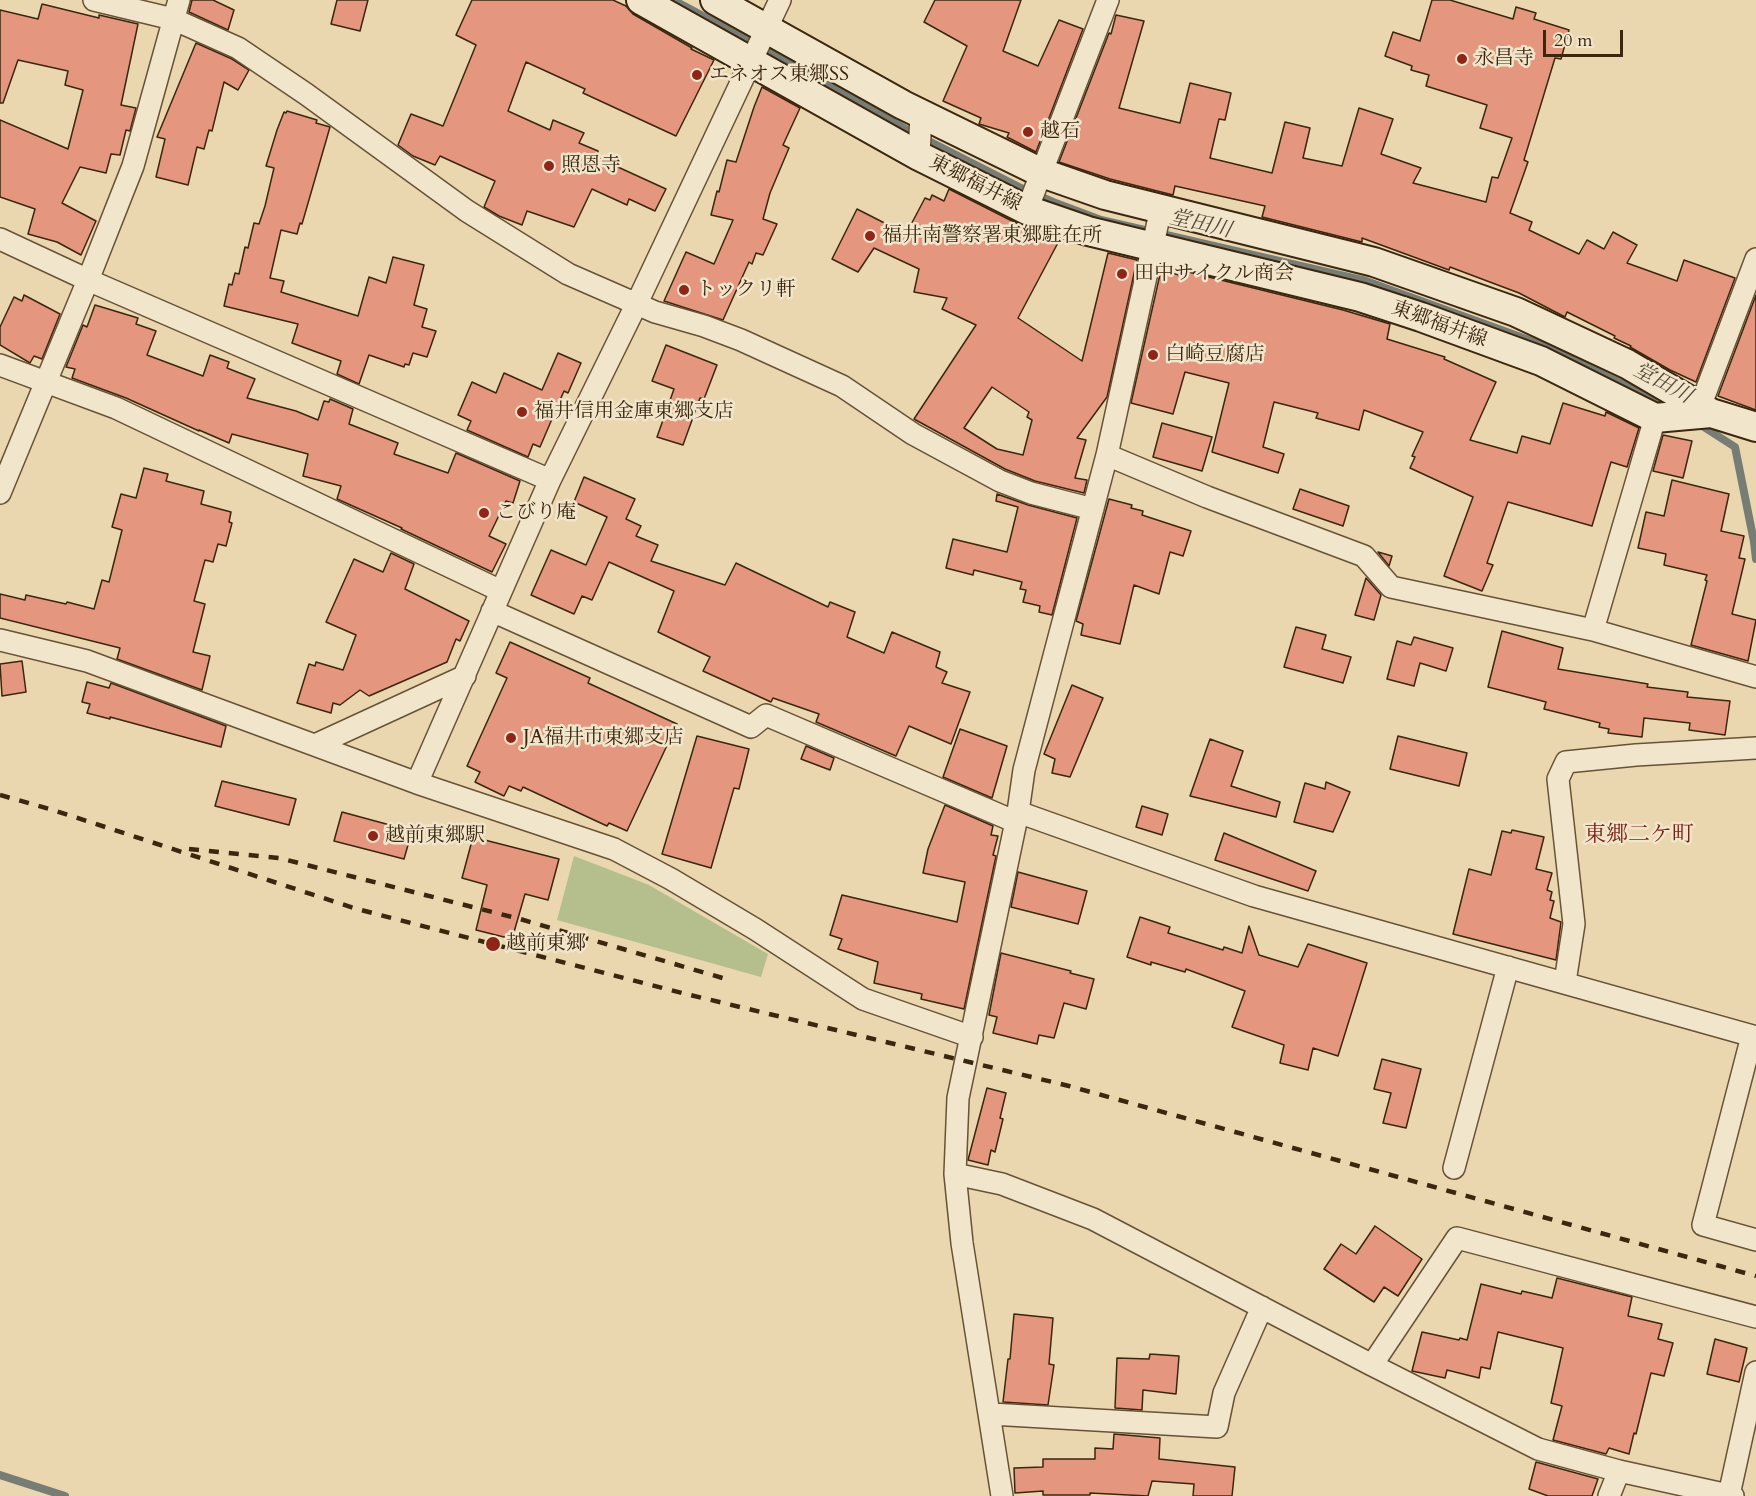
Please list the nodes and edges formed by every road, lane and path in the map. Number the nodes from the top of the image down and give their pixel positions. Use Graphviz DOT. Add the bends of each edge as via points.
graph roads {
  1 [pos="94,0"];
  2 [pos="641,0"];
  3 [pos="715,0"];
  4 [pos="780,0"];
  5 [pos="1108,0"];
  6 [pos="176,10"];
  7 [pos="767,28"];
  8 [pos="750,60"];
  9 [pos="921,114"];
  10 [pos="919,156"];
  11 [pos="1042,173"];
  12 [pos="1161,208"];
  13 [pos="1027,210"];
  14 [pos="0,239"];
  15 [pos="1151,247"];
  16 [pos="1756,259"];
  17 [pos="88,280"];
  18 [pos="637,303"];
  19 [pos="0,365"];
  20 [pos="46,383"];
  21 [pos="1705,410"];
  22 [pos="1663,417"];
  23 [pos="1756,427"];
  24 [pos="1107,455"];
  25 [pos="550,480"];
  26 [pos="0,493"];
  27 [pos="1093,509"];
  28 [pos="497,601"];
  29 [pos="1593,630"];
  30 [pos="0,640"];
  31 [pos="465,676"];
  32 [pos="1756,676"];
  33 [pos="315,745"];
  34 [pos="1756,748"];
  35 [pos="417,783"];
  36 [pos="1017,817"];
  37 [pos="1508,967"];
  38 [pos="1565,982"];
  39 [pos="972,1036"];
  40 [pos="1754,1037"];
  41 [pos="1454,1168"];
  42 [pos="956,1174"];
  43 [pos="1756,1240"];
  44 [pos="1262,1307"];
  45 [pos="1756,1317"];
  46 [pos="1372,1365"];
  47 [pos="1756,1372"];
  48 [pos="991,1414"];
  49 [pos="1619,1471"];
  50 [pos="1002,1493"];
  51 [pos="1731,1495"];
  52 [pos="1609,1496"];
  1 -- 6 [label="street"];
  2 -- 8 [label="main road, 東郷福井線"];
  3 -- 7 [label="main road, 東郷福井線"];
  4 -- 7 [label="street"];
  5 -- 11 [label="street"];
  6 -- 17 [label="street" via="133,166"];
  6 -- 18 [label="street" via="306,94 466,211 568,274"];
  7 -- 8 [label="street"];
  7 -- 9 [label="main road, 東郷福井線"];
  8 -- 10 [label="main road, 東郷福井線"];
  8 -- 18 [label="street"];
  9 -- 10 [label="street"];
  9 -- 11 [label="main road, 東郷福井線"];
  10 -- 13 [label="main road, 東郷福井線"];
  11 -- 12 [label="main road, 東郷福井線" via="1105,195"];
  11 -- 13 [label="street"];
  12 -- 15 [label="street"];
  12 -- 21 [label="main road, 東郷福井線" via="1374,262 1516,312 1627,364"];
  13 -- 15 [label="main road, 東郷福井線"];
  14 -- 17 [label="street"];
  15 -- 22 [label="main road, 東郷福井線" via="1360,297 1421,317 1540,362"];
  15 -- 24 [label="street"];
  16 -- 21 [label="street"];
  17 -- 20 [label="street"];
  17 -- 25 [label="street"];
  18 -- 25 [label="street"];
  18 -- 27 [label="street" via="741,340 842,386 913,434 1000,481"];
  19 -- 20 [label="street"];
  20 -- 26 [label="street"];
  20 -- 28 [label="street" via="116,408"];
  21 -- 22 [label="main road, 東郷福井線"];
  21 -- 23 [label="main road, 東郷福井線"];
  22 -- 29 [label="street"];
  24 -- 27 [label="street"];
  24 -- 29 [label="street" via="1364,556 1391,587"];
  25 -- 28 [label="street"];
  27 -- 36 [label="street" via="1024,770"];
  28 -- 31 [label="street"];
  28 -- 36 [label="street" via="752,727 766,715"];
  29 -- 32 [label="street"];
  30 -- 33 [label="street" via="87,661"];
  31 -- 33 [label="street"];
  31 -- 35 [label="street"];
  33 -- 35 [label="street"];
  34 -- 38 [label="street" via="1566,762 1558,779 1574,924"];
  35 -- 39 [label="street" via="614,849 755,928 863,999"];
  36 -- 37 [label="street" via="1254,896"];
  36 -- 39 [label="street"];
  37 -- 38 [label="street"];
  37 -- 41 [label="street"];
  38 -- 40 [label="street"];
  39 -- 42 [label="street" via="958,1098"];
  40 -- 43 [label="street" via="1702,1225"];
  42 -- 44 [label="street" via="1002,1184 1093,1219"];
  42 -- 48 [label="street" via="962,1243"];
  44 -- 46 [label="street"];
  44 -- 48 [label="street" via="1224,1393 1217,1427"];
  45 -- 46 [label="street" via="1457,1238"];
  46 -- 49 [label="street" via="1538,1449"];
  47 -- 51 [label="street"];
  48 -- 50 [label="street"];
  49 -- 51 [label="street"];
  49 -- 52 [label="street"];
}
